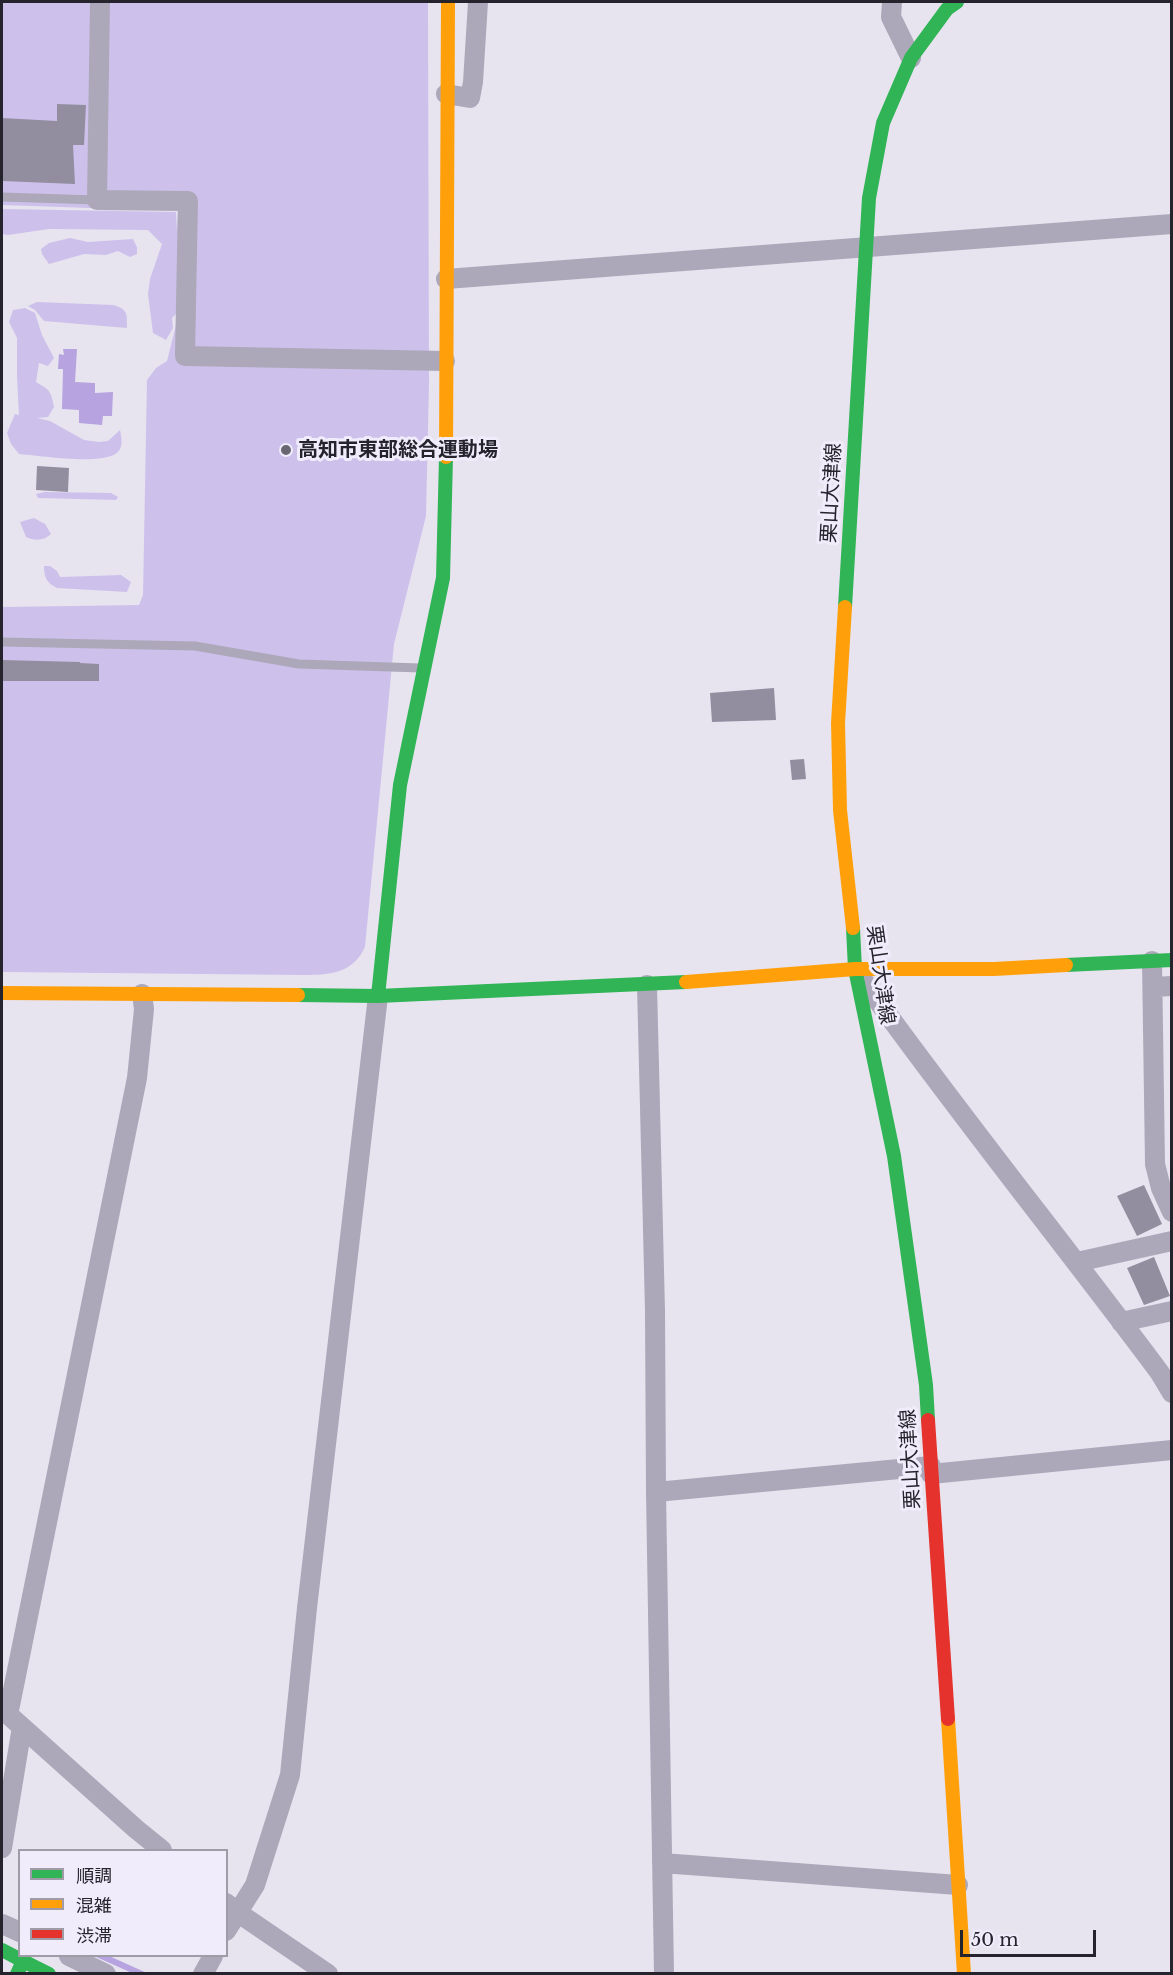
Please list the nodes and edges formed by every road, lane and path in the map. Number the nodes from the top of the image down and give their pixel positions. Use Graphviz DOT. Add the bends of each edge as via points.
graph roads {
  1 [pos="100,2"];
  2 [pos="448,2"];
  3 [pos="478,2"];
  4 [pos="892,2"];
  5 [pos="957,2"];
  6 [pos="911,58"];
  7 [pos="447,94"];
  8 [pos="2,197"];
  9 [pos="97,200"];
  10 [pos="1172,224"];
  11 [pos="867,246"];
  12 [pos="446,279"];
  13 [pos="445,361"];
  14 [pos="2,642"];
  15 [pos="423,668"];
  16 [pos="1162,960"];
  17 [pos="855,969"];
  18 [pos="647,985"];
  19 [pos="1162,986"];
  20 [pos="2,993"];
  21 [pos="142,994"];
  22 [pos="378,996"];
  23 [pos="1163,1106"];
  24 [pos="1165,1173"];
  25 [pos="1172,1212"];
  26 [pos="1172,1241"];
  27 [pos="1077,1262"];
  28 [pos="1172,1311"];
  29 [pos="1122,1322"];
  30 [pos="1169,1384"];
  31 [pos="1172,1450"];
  32 [pos="931,1470"];
  33 [pos="656,1492"];
  34 [pos="10,1717"];
  35 [pos="2,1848"];
  36 [pos="160,1849"];
  37 [pos="662,1863"];
  38 [pos="958,1885"];
  39 [pos="232,1907"];
  40 [pos="228,1923"];
  41 [pos="2,1924"];
  42 [pos="18,1931"];
  43 [pos="2,1950"];
  44 [pos="71,1957"];
  45 [pos="212,1957"];
  46 [pos="20,1969"];
  47 [pos="49,1974"];
  48 [pos="106,1974"];
  49 [pos="203,1974"];
  50 [pos="328,1974"];
  51 [pos="664,1974"];
  52 [pos="964,1974"];
  1 -- 9 [label="street"];
  2 -- 7 [label="street"];
  3 -- 7 [label="street" via="470,98"];
  4 -- 6 [label="street" via="891,17"];
  5 -- 6 [label="street, 栗山大津線" via="947,9"];
  6 -- 11 [label="street, 栗山大津線" via="883,123 869,198"];
  7 -- 12 [label="street"];
  8 -- 9 [label="lane"];
  9 -- 13 [label="street" via="188,201 185,356"];
  10 -- 11 [label="street"];
  11 -- 12 [label="street"];
  11 -- 17 [label="street, 栗山大津線" via="838,723 840,810"];
  12 -- 13 [label="street"];
  13 -- 15 [label="street" via="446,514 442,578"];
  14 -- 15 [label="lane" via="195,646 299,664"];
  15 -- 22 [label="street" via="400,785"];
  16 -- 17 [label="street" via="994,969"];
  16 -- 19 [label="street"];
  17 -- 18 [label="street"];
  17 -- 27 [label="street"];
  17 -- 32 [label="street, 栗山大津線" via="894,1156 926,1385"];
  18 -- 22 [label="street"];
  18 -- 33 [label="street"];
  19 -- 23 [label="street"];
  20 -- 21 [label="street"];
  21 -- 22 [label="street"];
  21 -- 34 [label="street" via="137,1078"];
  22 -- 39 [label="street" via="290,1775 255,1885"];
  23 -- 24 [label="street" via="1155,1164"];
  24 -- 25 [label="street" via="1161,1188"];
  26 -- 27 [label="street"];
  27 -- 29 [label="street"];
  28 -- 29 [label="street"];
  29 -- 30 [label="street"];
  31 -- 32 [label="street"];
  32 -- 33 [label="street"];
  32 -- 38 [label="street, 栗山大津線"];
  33 -- 37 [label="street"];
  34 -- 35 [label="street"];
  34 -- 36 [label="street"];
  37 -- 38 [label="street"];
  37 -- 51 [label="street"];
  38 -- 52 [label="street, 栗山大津線"];
  39 -- 40 [label="street"];
  39 -- 50 [label="street"];
  41 -- 42 [label="street"];
  43 -- 46 [label="street"];
  44 -- 48 [label="street"];
  45 -- 49 [label="street"];
  46 -- 47 [label="street"];
}
